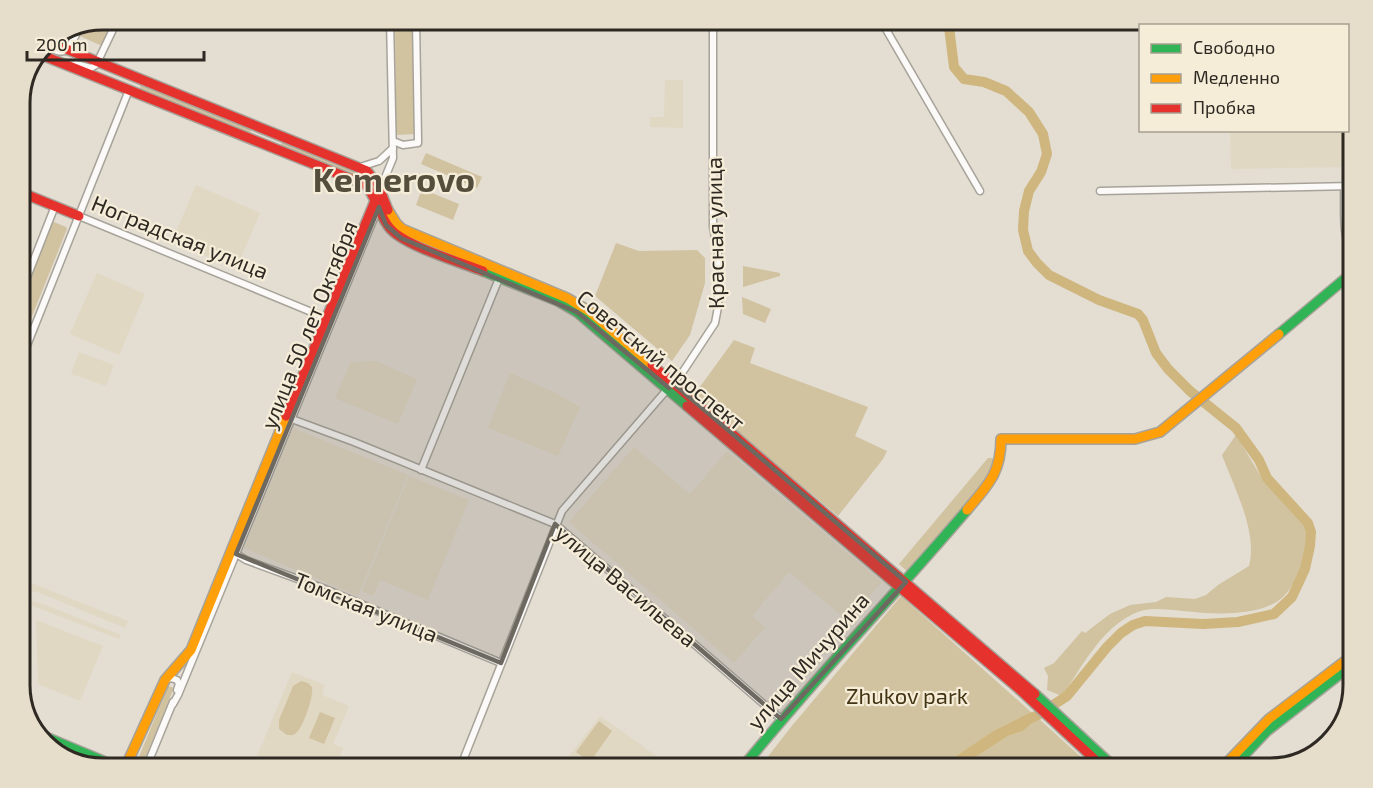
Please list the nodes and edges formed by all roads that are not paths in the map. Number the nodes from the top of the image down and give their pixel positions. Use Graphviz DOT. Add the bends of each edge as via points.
graph roads {
  1 [pos="113,30"];
  2 [pos="390,30"];
  3 [pos="416,30"];
  4 [pos="713,30"];
  5 [pos="886,30"];
  6 [pos="75,36"];
  7 [pos="58,46"];
  8 [pos="54,49"];
  9 [pos="68,50"];
  10 [pos="46,57"];
  11 [pos="98,62"];
  12 [pos="67,65"];
  13 [pos="129,90"];
  14 [pos="250,123"];
  15 [pos="279,135"];
  16 [pos="244,137"];
  17 [pos="393,145"];
  18 [pos="274,149"];
  19 [pos="360,167"];
  20 [pos="1343,186"];
  21 [pos="380,190"];
  22 [pos="980,191"];
  23 [pos="1100,191"];
  24 [pos="30,196"];
  25 [pos="377,203"];
  26 [pos="55,206"];
  27 [pos="78,216"];
  28 [pos="30,270"];
  29 [pos="501,274"];
  30 [pos="1343,281"];
  31 [pos="1343,288"];
  32 [pos="326,318"];
  33 [pos="30,338"];
  34 [pos="1239,371"];
  35 [pos="671,385"];
  36 [pos="288,418"];
  37 [pos="421,470"];
  38 [pos="555,524"];
  39 [pos="234,552"];
  40 [pos="903,584"];
  41 [pos="1343,662"];
  42 [pos="501,663"];
  43 [pos="1343,672"];
  44 [pos="165,680"];
  45 [pos="172,704"];
  46 [pos="781,719"];
  47 [pos="56,741"];
  48 [pos="1087,747"];
  49 [pos="94,757"];
  50 [pos="130,758"];
  51 [pos="151,758"];
  52 [pos="464,758"];
  53 [pos="750,758"];
  54 [pos="1096,758"];
  55 [pos="1102,758"];
  56 [pos="1231,758"];
  57 [pos="1241,758"];
  1 -- 11 [label="street"];
  2 -- 17 [label="street"];
  3 -- 17 [label="street" via="418,143"];
  4 -- 35 [label="street, Красная улица" via="713,227 718,252 718,315 711,331"];
  5 -- 22 [label="street"];
  6 -- 9 [label="street"];
  7 -- 9 [label="main road, Советский проспект"];
  8 -- 9 [label="street, Советский проспект"];
  9 -- 11 [label="main road, Советский проспект"];
  10 -- 12 [label="main road, Советский проспект"];
  11 -- 12 [label="street, Советский проспект" via="90,68"];
  11 -- 14 [label="main road, Советский проспект"];
  12 -- 13 [label="main road, Советский проспект"];
  13 -- 16 [label="main road, Советский проспект"];
  13 -- 27 [label="street"];
  14 -- 15 [label="main road, Советский проспект"];
  14 -- 16 [label="main road" via="255,133"];
  15 -- 18 [label="main road" via="271,139"];
  15 -- 19 [label="main road, Советский проспект"];
  16 -- 18 [label="main road, Советский проспект"];
  17 -- 19 [label="street" via="379,160"];
  17 -- 21 [label="street" via="391,165"];
  18 -- 25 [label="main road, Советский проспект" via="366,185"];
  19 -- 21 [label="main road, Советский проспект" via="373,176"];
  20 -- 23 [label="street"];
  21 -- 25 [label="main road, улица 50 лет Октября"];
  21 -- 29 [label="main road, Советский проспект" via="397,226"];
  24 -- 26 [label="main road, Ноградская улица"];
  25 -- 29 [label="main road, Советский проспект" via="386,225 401,238"];
  25 -- 32 [label="main road, улица 50 лет Октября"];
  25 -- 36 [label="street, улица 50 лет Октября"];
  26 -- 27 [label="main road, Ноградская улица"];
  26 -- 28 [label="street"];
  27 -- 32 [label="street, Ноградская улица"];
  27 -- 33 [label="street"];
  29 -- 35 [label="main road, Советский проспект" via="578,304"];
  29 -- 37 [label="street"];
  30 -- 34 [label="main road"];
  31 -- 34 [label="main road"];
  32 -- 36 [label="main road, улица 50 лет Октября"];
  34 -- 40 [label="main road, улица Мичурина" via="1163,435 1141,443 1001,442 994,476"];
  35 -- 38 [label="street, Красная улица"];
  35 -- 40 [label="main road, Советский проспект"];
  36 -- 37 [label="street, улица Васильева"];
  36 -- 39 [label="main road, улица 50 лет Октября"];
  37 -- 38 [label="street, улица Васильева"];
  38 -- 42 [label="street, Красная улица"];
  38 -- 46 [label="street, улица Васильева"];
  39 -- 42 [label="street, Томская улица"];
  39 -- 44 [label="main road, улица 50 лет Октября" via="191,650"];
  39 -- 45 [label="street, улица 50 лет Октября"];
  40 -- 46 [label="main road, улица Мичурина"];
  40 -- 48 [label="main road, Советский проспект"];
  41 -- 56 [label="main road" via="1269,718"];
  42 -- 52 [label="street, Красная улица"];
  43 -- 57 [label="main road" via="1267,731"];
  44 -- 45 [label="street, улица 50 лет Октября" via="176,679 179,684"];
  44 -- 50 [label="main road, улица 50 лет Октября"];
  45 -- 51 [label="street, улица 50 лет Октября"];
  46 -- 53 [label="main road, улица Мичурина"];
  47 -- 49 [label="main road"];
  48 -- 54 [label="main road, Советский проспект"];
  48 -- 55 [label="main road, Советский проспект"];
}
